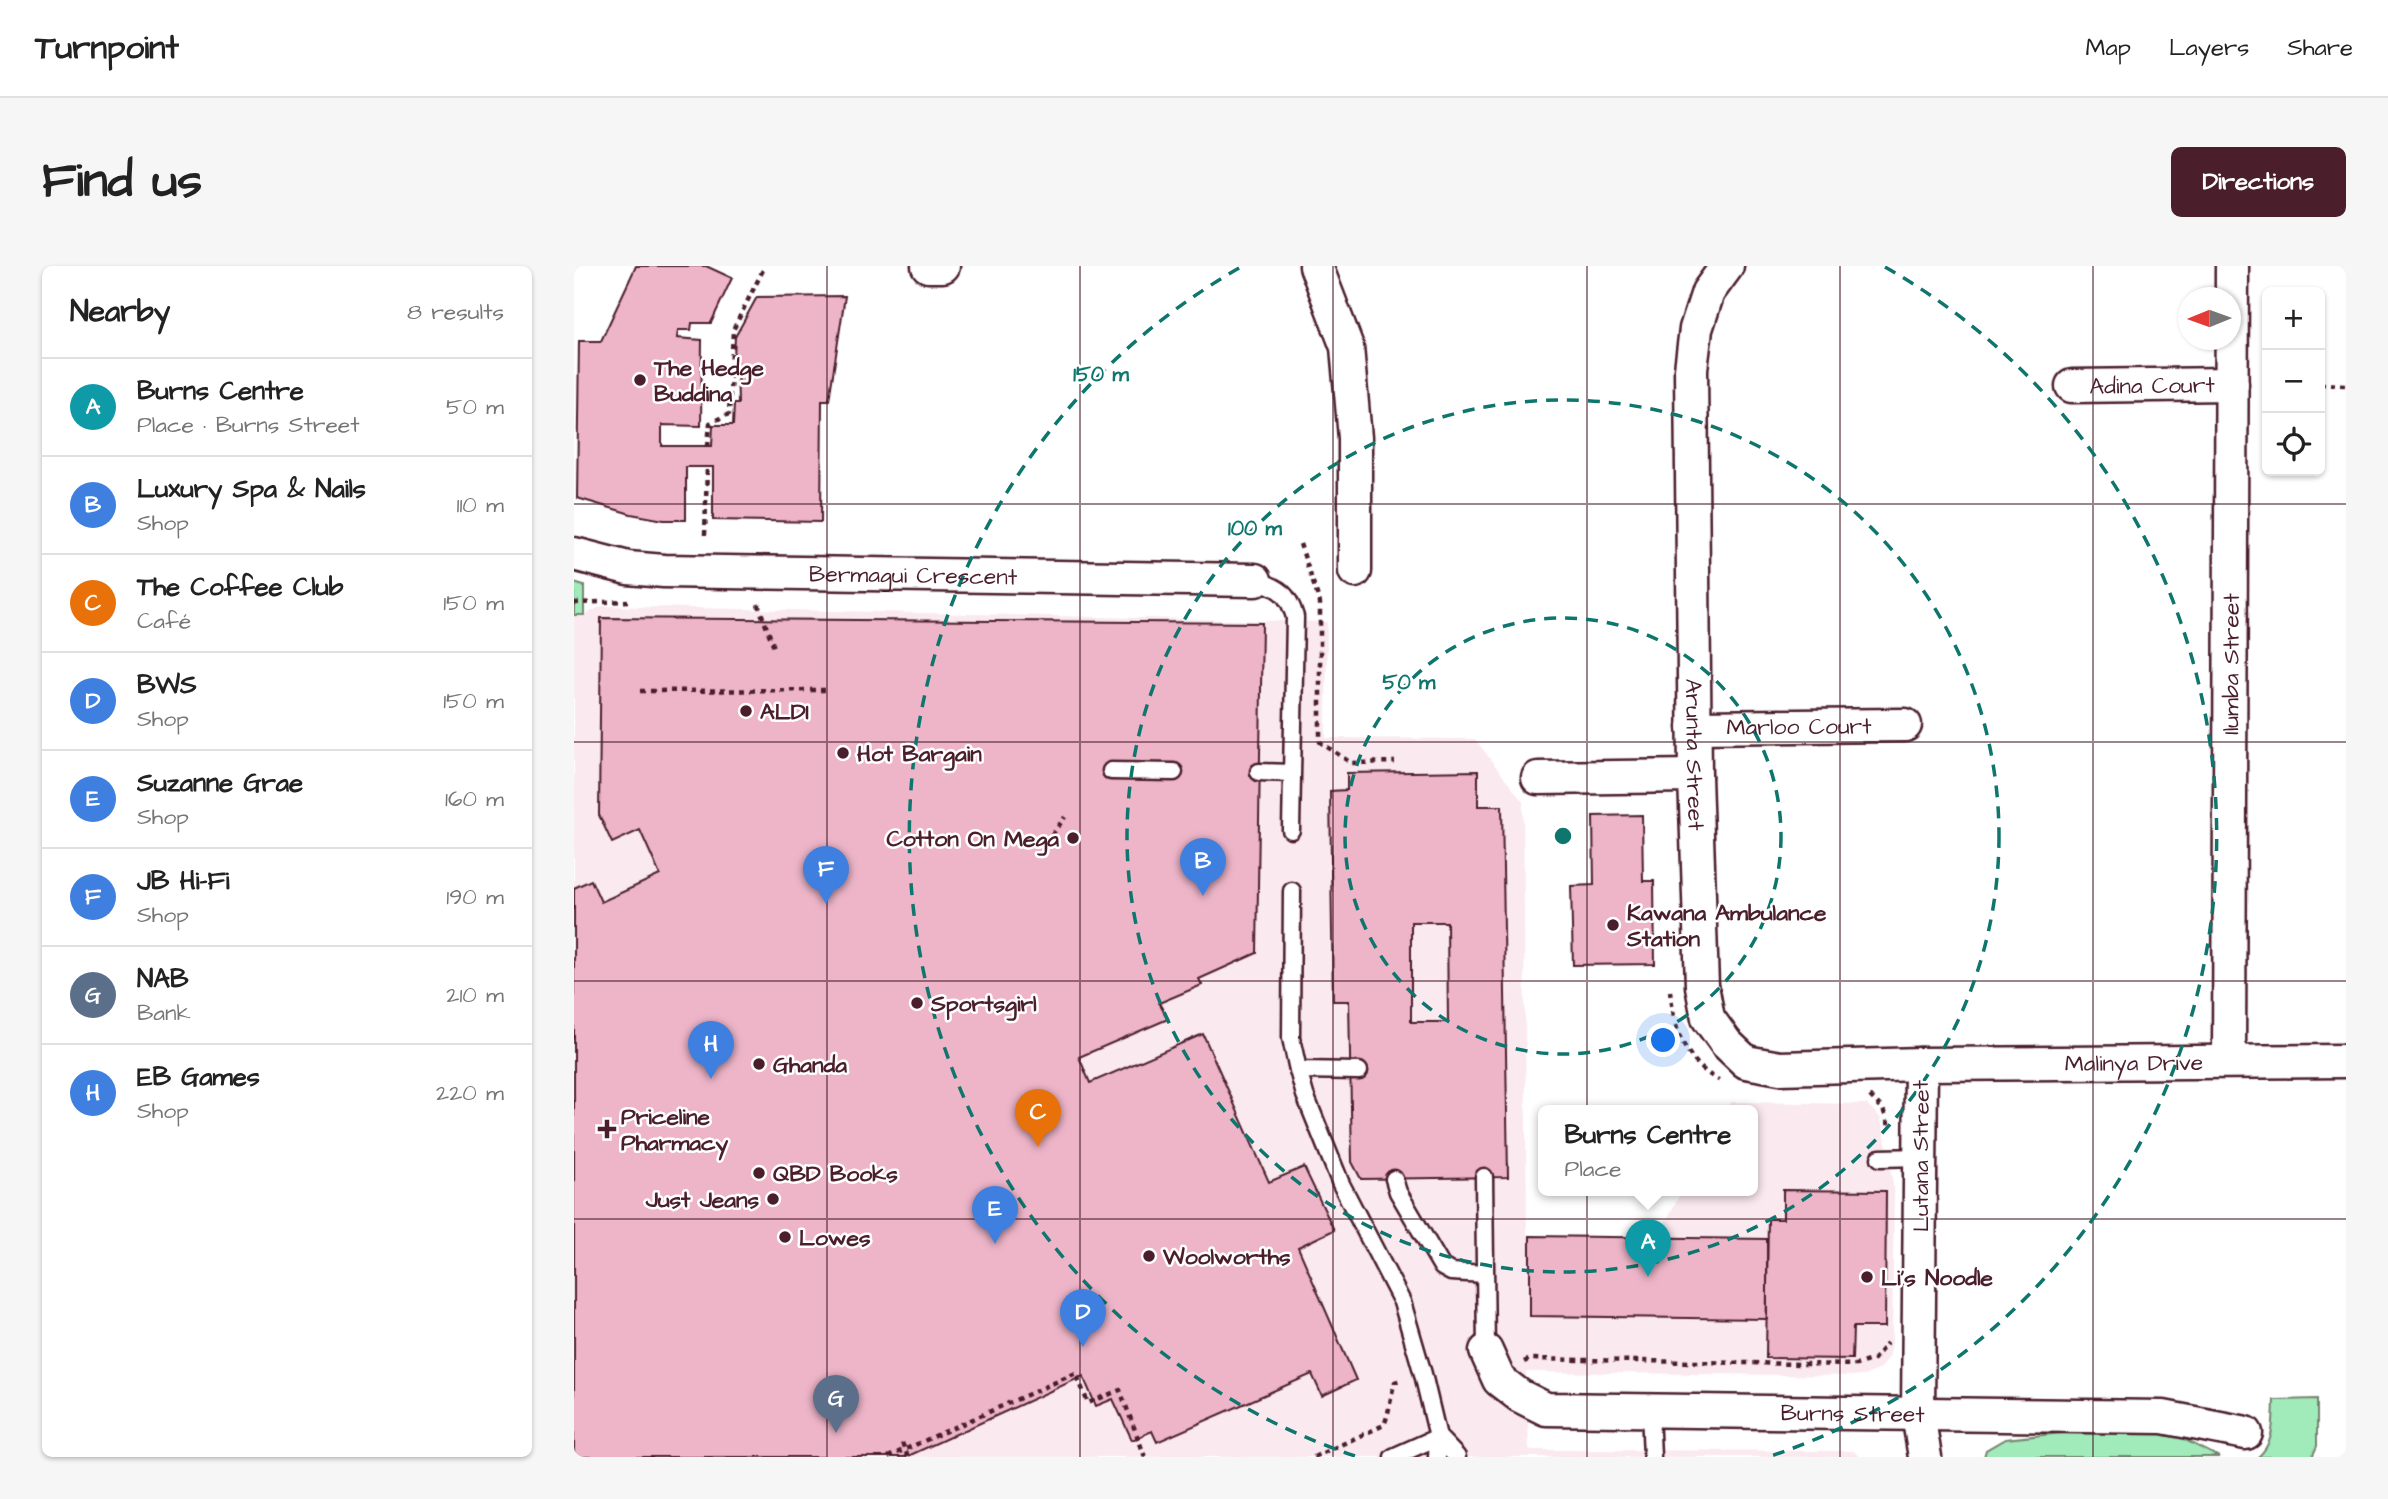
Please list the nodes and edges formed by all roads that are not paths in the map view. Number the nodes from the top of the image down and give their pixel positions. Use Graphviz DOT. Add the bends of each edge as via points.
graph roads {
  1 [pos="928,266"];
  2 [pos="943,266"];
  3 [pos="1316,266"];
  4 [pos="1727,266"];
  5 [pos="2232,266"];
  6 [pos="2232,384"];
  7 [pos="2073,387"];
  8 [pos="574,554"];
  9 [pos="1355,571"];
  10 [pos="1255,580"];
  11 [pos="1905,725"];
  12 [pos="1694,727"];
  13 [pos="1111,771"];
  14 [pos="1174,772"];
  15 [pos="1259,772"];
  16 [pos="1292,773"];
  17 [pos="1695,776"];
  18 [pos="1538,778"];
  19 [pos="1291,830"];
  20 [pos="1292,891"];
  21 [pos="2346,1060"];
  22 [pos="2229,1061"];
  23 [pos="1921,1064"];
  24 [pos="1298,1070"];
  25 [pos="1359,1071"];
  26 [pos="1920,1157"];
  27 [pos="1884,1158"];
  28 [pos="1484,1177"];
  29 [pos="1394,1178"];
  30 [pos="1485,1274"];
  31 [pos="1490,1359"];
  32 [pos="1650,1410"];
  33 [pos="1918,1414"];
  34 [pos="2246,1433"];
  35 [pos="1438,1437"];
  36 [pos="1393,1457"];
  37 [pos="1437,1457"];
  38 [pos="1457,1457"];
  39 [pos="1652,1457"];
  40 [pos="1925,1457"];
  1 -- 2 [label="street"];
  3 -- 9 [label="street" via="1348,347 1355,438"];
  4 -- 12 [label="street, Arunta Street" via="1708,292 1696,329 1691,369"];
  5 -- 6 [label="street, Ilumba Street"];
  6 -- 7 [label="street, Adina Court"];
  6 -- 22 [label="street, Ilumba Street"];
  8 -- 10 [label="street, Bermagui Crescent" via="628,568 664,571"];
  10 -- 16 [label="lane" via="1275,586 1290,601 1295,617"];
  11 -- 12 [label="street, Marloo Court"];
  12 -- 17 [label="street, Arunta Street"];
  13 -- 14 [label="lane"];
  15 -- 16 [label="lane"];
  16 -- 19 [label="lane"];
  17 -- 18 [label="street"];
  17 -- 23 [label="street, Arunta Street" via="1702,986 1708,1018 1726,1044 1746,1062 1780,1068"];
  20 -- 24 [label="lane" via="1292,1038"];
  21 -- 22 [label="street, Malinya Drive"];
  22 -- 23 [label="street, Malinya Drive"];
  23 -- 26 [label="street, Lutana Street"];
  24 -- 25 [label="lane"];
  24 -- 35 [label="lane" via="1341,1184 1402,1302"];
  26 -- 27 [label="lane"];
  26 -- 33 [label="street, Lutana Street"];
  28 -- 30 [label="lane"];
  29 -- 30 [label="lane" via="1442,1268"];
  30 -- 31 [label="lane"];
  31 -- 32 [label="street, Burns Street" via="1499,1380 1546,1409"];
  32 -- 33 [label="street, Burns Street"];
  32 -- 39 [label="lane"];
  33 -- 34 [label="street, Burns Street" via="2163,1418"];
  33 -- 40 [label="street, Lutana Street"];
  35 -- 36 [label="lane"];
  35 -- 37 [label="lane"];
  35 -- 38 [label="lane"];
}
